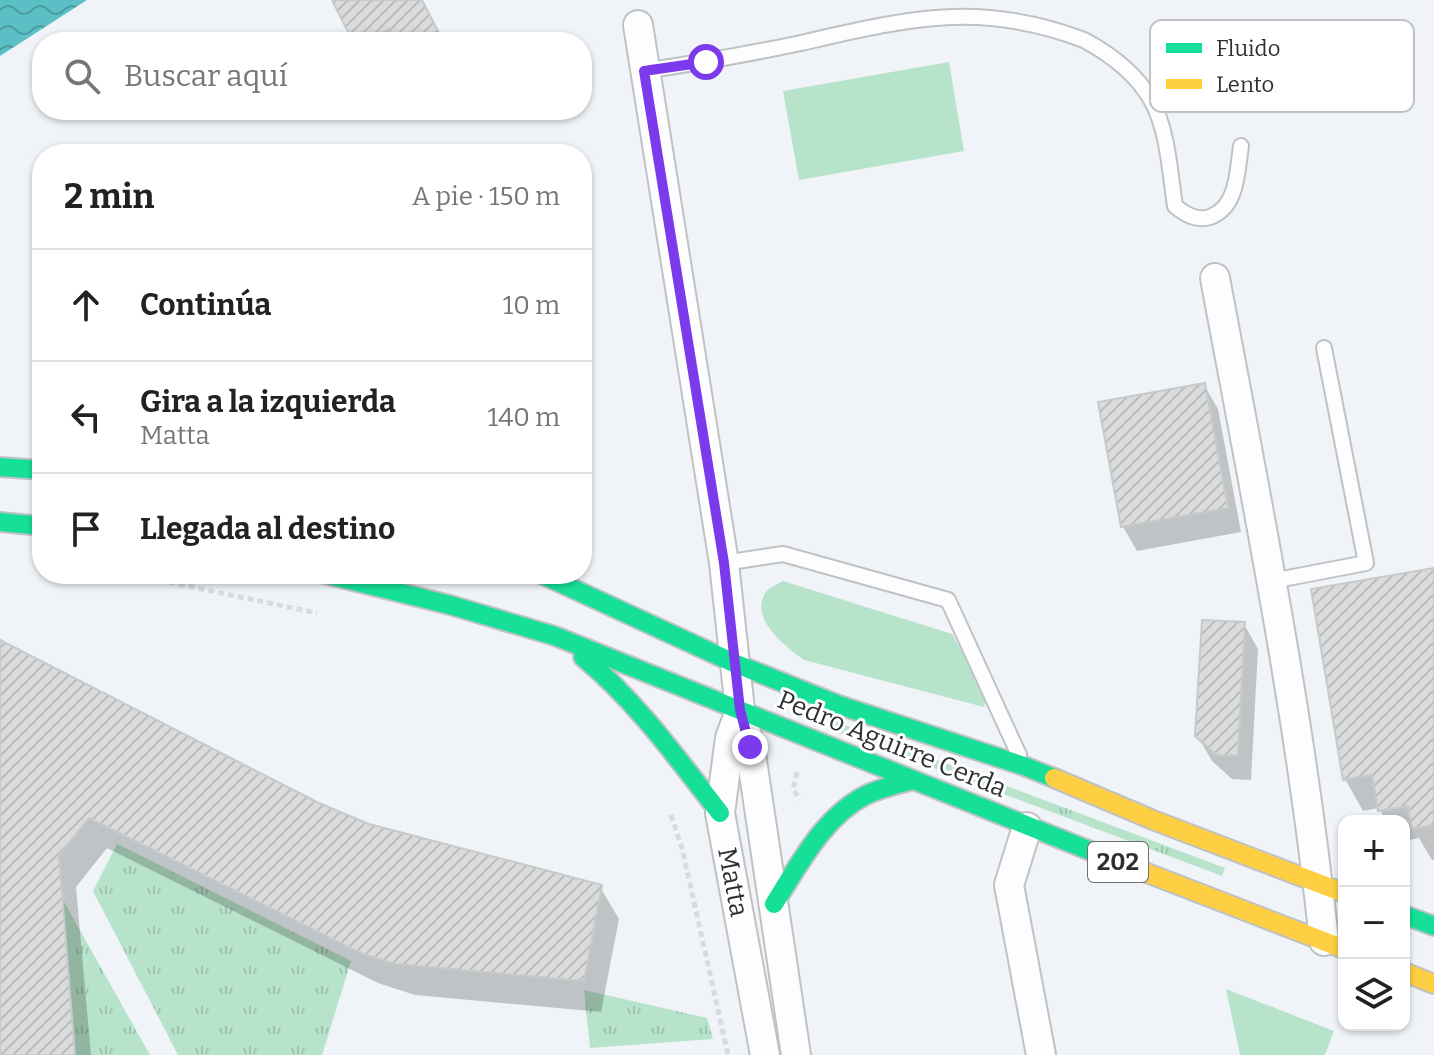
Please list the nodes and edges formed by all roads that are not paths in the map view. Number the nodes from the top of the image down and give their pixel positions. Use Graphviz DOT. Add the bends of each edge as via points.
graph roads {
  1 [pos="638,25"];
  2 [pos="644,71"];
  3 [pos="1150,98"];
  4 [pos="1156,112"];
  5 [pos="1241,146"];
  6 [pos="1215,278"];
  7 [pos="1324,348"];
  8 [pos="0,467"];
  9 [pos="32,469"];
  10 [pos="0,522"];
  11 [pos="32,525"];
  12 [pos="724,563"];
  13 [pos="1272,581"];
  14 [pos="365,584"];
  15 [pos="563,584"];
  16 [pos="555,636"];
  17 [pos="734,663"];
  18 [pos="740,710"];
  19 [pos="1024,766"];
  20 [pos="913,780"];
  21 [pos="720,813"];
  22 [pos="1027,827"];
  23 [pos="1331,888"];
  24 [pos="774,904"];
  25 [pos="1410,917"];
  26 [pos="1434,926"];
  27 [pos="1334,945"];
  28 [pos="1410,974"];
  29 [pos="1434,984"];
  30 [pos="765,1055"];
  31 [pos="796,1055"];
  32 [pos="1041,1055"];
  1 -- 2 [label="street, Matta"];
  2 -- 3 [label="lane" via="767,50 928,11 981,7 1011,11 1069,31 1130,73"];
  2 -- 12 [label="street, Matta"];
  4 -- 5 [label="lane" via="1175,206 1193,217 1204,218 1229,203"];
  6 -- 13 [label="street"];
  7 -- 13 [label="lane" via="1366,563"];
  8 -- 9 [label="highway"];
  10 -- 11 [label="highway"];
  12 -- 17 [label="street, Matta"];
  12 -- 19 [label="lane" via="783,554 948,600"];
  13 -- 23 [label="street" via="1307,790"];
  14 -- 16 [label="highway, Pedro Aguirre Cerda / 202"];
  15 -- 17 [label="highway, Pedro Aguirre Cerda / 202"];
  16 -- 18 [label="highway, Pedro Aguirre Cerda / 202"];
  16 -- 21 [label="highway" via="620,690"];
  17 -- 18 [label="street, Matta"];
  17 -- 19 [label="highway, Pedro Aguirre Cerda / 202" via="839,705"];
  18 -- 20 [label="highway, Pedro Aguirre Cerda / 202"];
  18 -- 21 [label="street, Matta" via="730,738"];
  18 -- 24 [label="street, Matta"];
  19 -- 23 [label="highway, Pedro Aguirre Cerda / 202"];
  20 -- 22 [label="highway, Pedro Aguirre Cerda / 202"];
  20 -- 24 [label="highway" via="877,789 841,810"];
  21 -- 30 [label="street, Matta"];
  22 -- 27 [label="highway, Pedro Aguirre Cerda / 202"];
  22 -- 32 [label="street" via="1009,885"];
  23 -- 27 [label="street"];
  24 -- 31 [label="street, Matta"];
  25 -- 26 [label="highway"];
  28 -- 29 [label="highway"];
}
